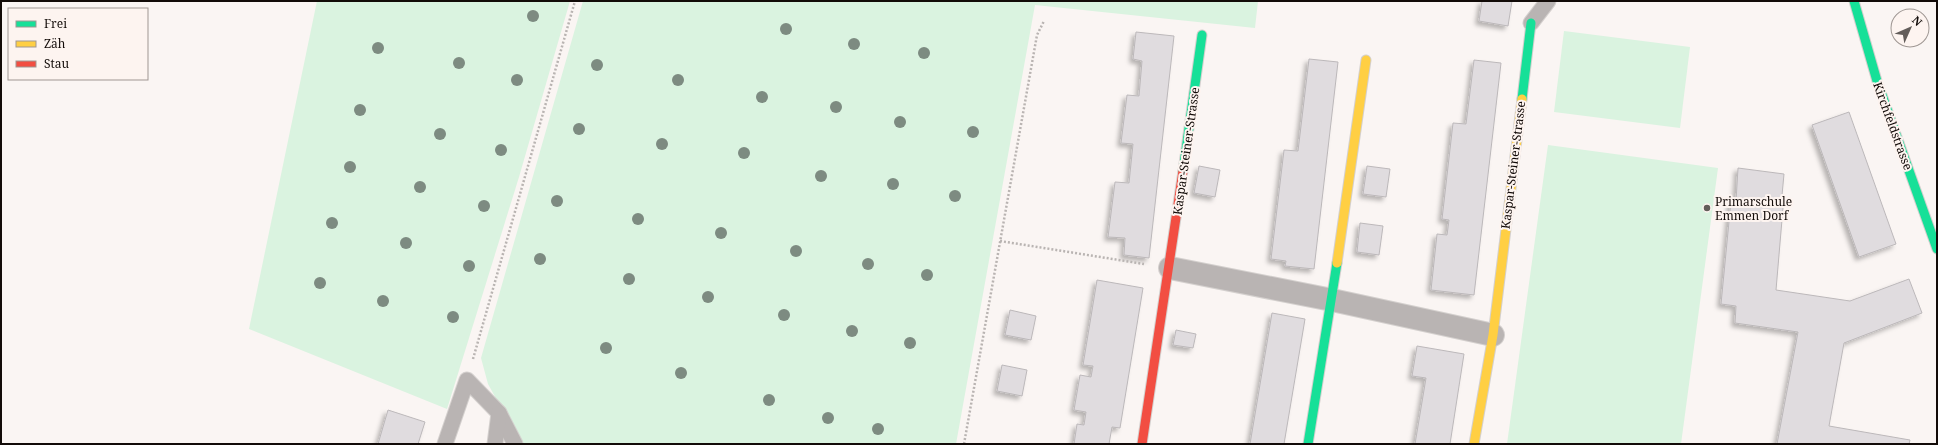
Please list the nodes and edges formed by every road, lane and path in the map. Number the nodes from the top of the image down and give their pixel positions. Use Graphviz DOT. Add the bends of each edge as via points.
graph roads {
  1 [pos="575,1"];
  2 [pos="1548,1"];
  3 [pos="1854,1"];
  4 [pos="1044,21"];
  5 [pos="1531,22"];
  6 [pos="1202,35"];
  7 [pos="1366,60"];
  8 [pos="1000,241"];
  9 [pos="1937,249"];
  10 [pos="1170,268"];
  11 [pos="1332,300"];
  12 [pos="1493,335"];
  13 [pos="467,380"];
  14 [pos="499,413"];
  15 [pos="444,444"];
  16 [pos="495,444"];
  17 [pos="515,444"];
  18 [pos="964,444"];
  19 [pos="1142,444"];
  20 [pos="1308,444"];
  21 [pos="1474,444"];
  1 -- 13 [label="path"];
  2 -- 5 [label="lane, Kaspar-Steiner-Strasse"];
  3 -- 9 [label="street, Kirchfeldstrasse" via="1877,81"];
  4 -- 8 [label="path" via="1037,35"];
  5 -- 12 [label="street, Kaspar-Steiner-Strasse"];
  6 -- 10 [label="street, Kaspar-Steiner-Strasse"];
  7 -- 11 [label="street"];
  8 -- 10 [label="path"];
  8 -- 18 [label="path"];
  10 -- 11 [label="street"];
  10 -- 19 [label="street, Kaspar-Steiner-Strasse"];
  11 -- 12 [label="street"];
  11 -- 20 [label="street"];
  12 -- 21 [label="street, Kaspar-Steiner-Strasse"];
  13 -- 14 [label="lane"];
  13 -- 15 [label="lane"];
  14 -- 16 [label="lane"];
  14 -- 17 [label="lane"];
}
